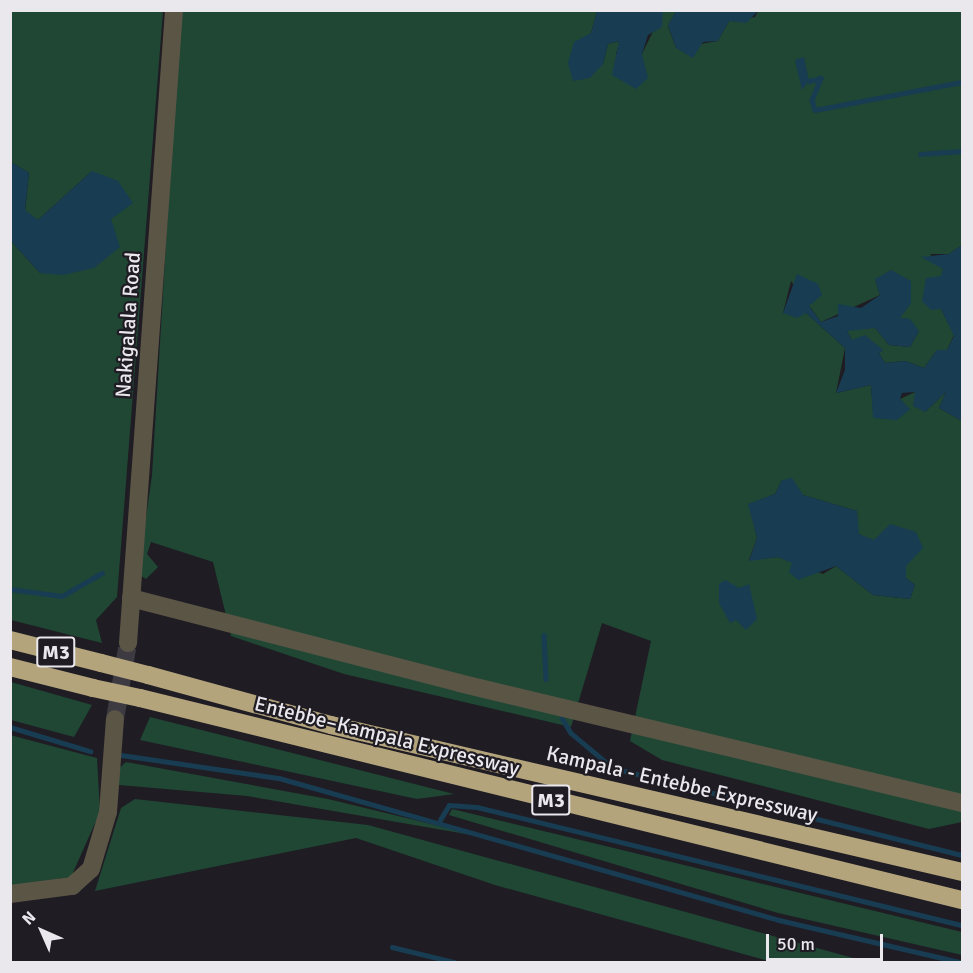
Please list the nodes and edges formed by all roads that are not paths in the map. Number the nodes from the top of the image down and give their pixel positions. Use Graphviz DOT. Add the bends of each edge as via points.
graph roads {
  1 [pos="174,10"];
  2 [pos="131,598"];
  3 [pos="10,640"];
  4 [pos="128,643"];
  5 [pos="10,667"];
  6 [pos="116,719"];
  7 [pos="963,803"];
  8 [pos="963,872"];
  9 [pos="10,894"];
  10 [pos="963,900"];
  1 -- 2 [label="street, Nakigalala Road"];
  2 -- 4 [label="street, Nakigalala Road"];
  2 -- 7 [label="street" via="459,683"];
  3 -- 8 [label="highway, Kampala - Entebbe Expressway / M3, bridge" via="331,725"];
  5 -- 10 [label="highway, Entebbe–Kampala Expressway / M3, bridge"];
  6 -- 9 [label="street" via="108,812 91,869 72,886"];
}
